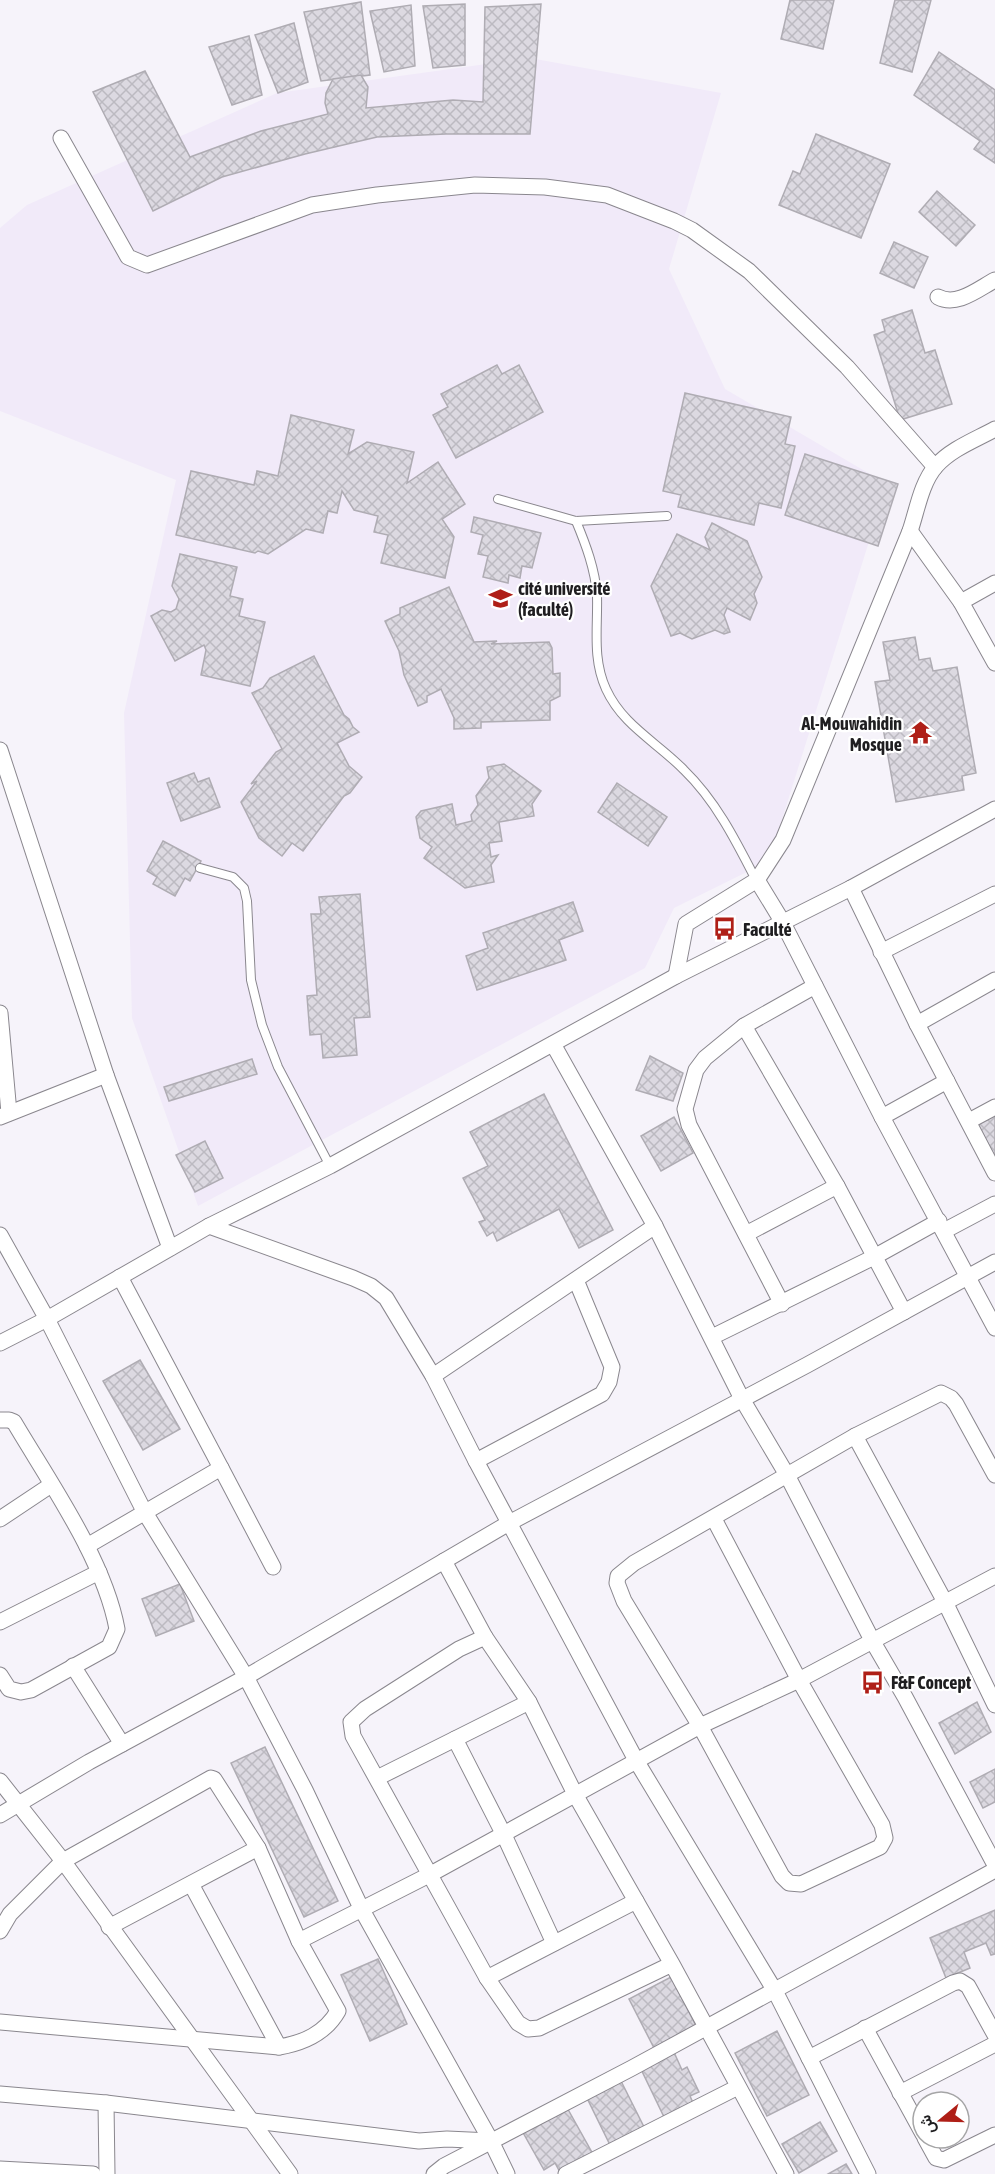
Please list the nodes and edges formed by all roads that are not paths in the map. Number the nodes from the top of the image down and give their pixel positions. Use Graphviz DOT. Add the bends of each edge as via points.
graph roads {
  1 [pos="61,138"];
  2 [pos="995,280"];
  3 [pos="938,297"];
  4 [pos="995,429"];
  5 [pos="935,467"];
  6 [pos="498,499"];
  7 [pos="667,516"];
  8 [pos="576,521"];
  9 [pos="910,531"];
  10 [pos="995,583"];
  11 [pos="961,602"];
  12 [pos="995,663"];
  13 [pos="0,750"];
  14 [pos="995,809"];
  15 [pos="200,868"];
  16 [pos="757,880"];
  17 [pos="851,888"];
  18 [pos="995,894"];
  19 [pos="782,921"];
  20 [pos="882,952"];
  21 [pos="676,976"];
  22 [pos="995,980"];
  23 [pos="815,986"];
  24 [pos="0,1013"];
  25 [pos="917,1024"];
  26 [pos="744,1026"];
  27 [pos="553,1044"];
  28 [pos="106,1075"];
  29 [pos="947,1081"];
  30 [pos="995,1107"];
  31 [pos="4,1115"];
  32 [pos="882,1117"];
  33 [pos="969,1121"];
  34 [pos="330,1166"];
  35 [pos="995,1173"];
  36 [pos="837,1186"];
  37 [pos="995,1204"];
  38 [pos="209,1226"];
  39 [pos="656,1226"];
  40 [pos="942,1226"];
  41 [pos="746,1234"];
  42 [pos="0,1235"];
  43 [pos="170,1248"];
  44 [pos="874,1257"];
  45 [pos="995,1262"];
  46 [pos="120,1277"];
  47 [pos="967,1277"];
  48 [pos="576,1280"];
  49 [pos="782,1304"];
  50 [pos="904,1312"];
  51 [pos="47,1318"];
  52 [pos="995,1328"];
  53 [pos="712,1337"];
  54 [pos="0,1342"];
  55 [pos="433,1376"];
  56 [pos="742,1399"];
  57 [pos="0,1420"];
  58 [pos="855,1436"];
  59 [pos="476,1461"];
  60 [pos="221,1468"];
  61 [pos="787,1475"];
  62 [pos="995,1475"];
  63 [pos="51,1485"];
  64 [pos="144,1511"];
  65 [pos="0,1519"];
  66 [pos="714,1519"];
  67 [pos="509,1523"];
  68 [pos="87,1546"];
  69 [pos="444,1561"];
  70 [pos="273,1566"];
  71 [pos="99,1572"];
  72 [pos="995,1575"];
  73 [pos="945,1602"];
  74 [pos="0,1622"];
  75 [pos="485,1637"];
  76 [pos="873,1642"];
  77 [pos="73,1666"];
  78 [pos="0,1675"];
  79 [pos="246,1677"];
  80 [pos="799,1680"];
  81 [pos="529,1701"];
  82 [pos="995,1705"];
  83 [pos="700,1726"];
  84 [pos="455,1739"];
  85 [pos="122,1744"];
  86 [pos="637,1762"];
  87 [pos="377,1778"];
  88 [pos="0,1782"];
  89 [pos="576,1796"];
  90 [pos="17,1803"];
  91 [pos="0,1815"];
  92 [pos="504,1835"];
  93 [pos="258,1848"];
  94 [pos="63,1862"];
  95 [pos="995,1865"];
  96 [pos="995,1870"];
  97 [pos="429,1875"];
  98 [pos="191,1884"];
  99 [pos="636,1901"];
  100 [pos="362,1910"];
  101 [pos="109,1927"];
  102 [pos="0,1931"];
  103 [pos="299,1941"];
  104 [pos="554,1943"];
  105 [pos="672,1964"];
  106 [pos="487,1978"];
  107 [pos="775,1991"];
  108 [pos="0,2022"];
  109 [pos="707,2027"];
  110 [pos="865,2028"];
  111 [pos="995,2035"];
  112 [pos="193,2039"];
  113 [pos="995,2044"];
  114 [pos="279,2047"];
  115 [pos="809,2058"];
  116 [pos="738,2087"];
  117 [pos="900,2092"];
  118 [pos="0,2094"];
  119 [pos="106,2103"];
  120 [pos="911,2112"];
  121 [pos="252,2122"];
  122 [pos="995,2135"];
  123 [pos="491,2141"];
  124 [pos="971,2147"];
  125 [pos="932,2150"];
  126 [pos="964,2150"];
  127 [pos="0,2169"];
  128 [pos="93,2174"];
  129 [pos="107,2174"];
  130 [pos="290,2174"];
  131 [pos="434,2174"];
  132 [pos="507,2174"];
  133 [pos="566,2174"];
  134 [pos="786,2174"];
  135 [pos="868,2174"];
  1 -- 5 [label="street" via="128,258 147,265 312,205 366,196 475,185 545,187 607,195 692,230 749,271 847,367"];
  2 -- 3 [label="street" via="957,300"];
  4 -- 5 [label="street" via="954,451"];
  5 -- 9 [label="street"];
  6 -- 8 [label="lane"];
  7 -- 8 [label="lane"];
  8 -- 16 [label="lane" via="595,580 596,657 605,688 631,726 697,783"];
  9 -- 11 [label="street"];
  9 -- 16 [label="street" via="783,840"];
  10 -- 11 [label="street"];
  11 -- 12 [label="street"];
  13 -- 28 [label="street"];
  14 -- 17 [label="street"];
  15 -- 34 [label="lane" via="232,877 244,888 251,980 262,1025 278,1067"];
  16 -- 19 [label="street"];
  16 -- 21 [label="street" via="686,924"];
  17 -- 19 [label="street"];
  17 -- 20 [label="street"];
  18 -- 20 [label="street"];
  19 -- 21 [label="street"];
  19 -- 23 [label="street"];
  20 -- 25 [label="street"];
  21 -- 27 [label="street"];
  22 -- 25 [label="street"];
  23 -- 26 [label="street"];
  23 -- 32 [label="street"];
  24 -- 31 [label="street"];
  25 -- 29 [label="street"];
  26 -- 36 [label="street"];
  26 -- 41 [label="street" via="696,1070 685,1109 689,1125"];
  27 -- 34 [label="street"];
  27 -- 39 [label="street"];
  28 -- 31 [label="street"];
  28 -- 43 [label="street"];
  29 -- 32 [label="street"];
  29 -- 33 [label="street"];
  30 -- 33 [label="street"];
  32 -- 40 [label="street"];
  33 -- 35 [label="street"];
  34 -- 38 [label="street"];
  36 -- 41 [label="street"];
  36 -- 44 [label="street"];
  37 -- 40 [label="street"];
  38 -- 43 [label="street"];
  38 -- 55 [label="street" via="371,1286 390,1303"];
  39 -- 48 [label="street"];
  39 -- 53 [label="street"];
  40 -- 44 [label="street"];
  40 -- 47 [label="street"];
  41 -- 49 [label="street"];
  42 -- 51 [label="street"];
  43 -- 46 [label="street"];
  44 -- 49 [label="street"];
  44 -- 50 [label="street"];
  45 -- 47 [label="street"];
  46 -- 51 [label="street"];
  46 -- 60 [label="street"];
  47 -- 50 [label="street"];
  47 -- 52 [label="street"];
  48 -- 55 [label="street"];
  48 -- 59 [label="street" via="612,1366 609,1382 602,1394"];
  49 -- 53 [label="street"];
  50 -- 56 [label="street"];
  51 -- 54 [label="street"];
  51 -- 64 [label="street"];
  53 -- 56 [label="street"];
  55 -- 59 [label="street"];
  56 -- 61 [label="street"];
  56 -- 67 [label="street"];
  57 -- 63 [label="street" via="14,1422"];
  58 -- 61 [label="street"];
  58 -- 62 [label="street" via="941,1393 956,1404"];
  58 -- 73 [label="street"];
  59 -- 67 [label="street"];
  60 -- 64 [label="street"];
  60 -- 70 [label="street"];
  61 -- 66 [label="street"];
  61 -- 76 [label="street"];
  63 -- 65 [label="street"];
  63 -- 68 [label="street"];
  64 -- 68 [label="street"];
  64 -- 79 [label="street"];
  66 -- 80 [label="street"];
  66 -- 83 [label="street" via="634,1563 618,1576 617,1583"];
  67 -- 69 [label="street"];
  67 -- 86 [label="street"];
  68 -- 71 [label="street"];
  69 -- 75 [label="street"];
  69 -- 79 [label="street"];
  71 -- 74 [label="street"];
  71 -- 77 [label="street" via="117,1629 109,1647"];
  72 -- 73 [label="street"];
  73 -- 76 [label="street"];
  73 -- 82 [label="street"];
  75 -- 81 [label="street"];
  75 -- 87 [label="street" via="459,1649 351,1722 353,1736"];
  76 -- 80 [label="street"];
  76 -- 95 [label="street"];
  77 -- 78 [label="street" via="21,1692 9,1689"];
  77 -- 85 [label="street"];
  79 -- 85 [label="street"];
  79 -- 100 [label="street"];
  80 -- 83 [label="street"];
  80 -- 83 [label="street" via="882,1825 885,1838 880,1847 801,1884 789,1883 782,1876"];
  81 -- 84 [label="street"];
  81 -- 89 [label="street"];
  83 -- 86 [label="street"];
  84 -- 87 [label="street"];
  84 -- 92 [label="street"];
  85 -- 90 [label="street"];
  86 -- 89 [label="street"];
  86 -- 107 [label="street"];
  87 -- 97 [label="street"];
  88 -- 90 [label="street"];
  89 -- 92 [label="street"];
  89 -- 99 [label="street"];
  90 -- 91 [label="street"];
  90 -- 94 [label="street"];
  92 -- 97 [label="street"];
  92 -- 104 [label="street"];
  93 -- 94 [label="street" via="211,1778"];
  93 -- 98 [label="street"];
  93 -- 103 [label="street"];
  94 -- 101 [label="street"];
  94 -- 102 [label="street" via="10,1914"];
  96 -- 107 [label="street"];
  97 -- 100 [label="street"];
  97 -- 106 [label="street"];
  98 -- 101 [label="street"];
  98 -- 114 [label="street"];
  99 -- 104 [label="street"];
  99 -- 105 [label="street"];
  100 -- 103 [label="street"];
  100 -- 123 [label="street"];
  101 -- 112 [label="street"];
  103 -- 114 [label="street" via="338,2012 331,2024 301,2043"];
  104 -- 106 [label="street"];
  105 -- 106 [label="street" via="558,2020 528,2029 518,2023"];
  105 -- 109 [label="street"];
  107 -- 109 [label="street"];
  107 -- 115 [label="street"];
  108 -- 112 [label="street"];
  109 -- 116 [label="street"];
  109 -- 123 [label="street"];
  110 -- 111 [label="street" via="960,1981 968,1986"];
  110 -- 115 [label="street"];
  110 -- 117 [label="street"];
  112 -- 114 [label="street"];
  112 -- 121 [label="street"];
  113 -- 117 [label="street"];
  115 -- 135 [label="street"];
  116 -- 133 [label="street"];
  116 -- 134 [label="street"];
  117 -- 120 [label="street"];
  118 -- 119 [label="street"];
  119 -- 121 [label="street"];
  119 -- 129 [label="street"];
  121 -- 123 [label="street" via="419,2141"];
  121 -- 130 [label="street"];
  122 -- 124 [label="street"];
  123 -- 131 [label="street"];
  123 -- 132 [label="street"];
  125 -- 126 [label="street" via="936,2158 944,2160"];
  127 -- 128 [label="street"];
}
